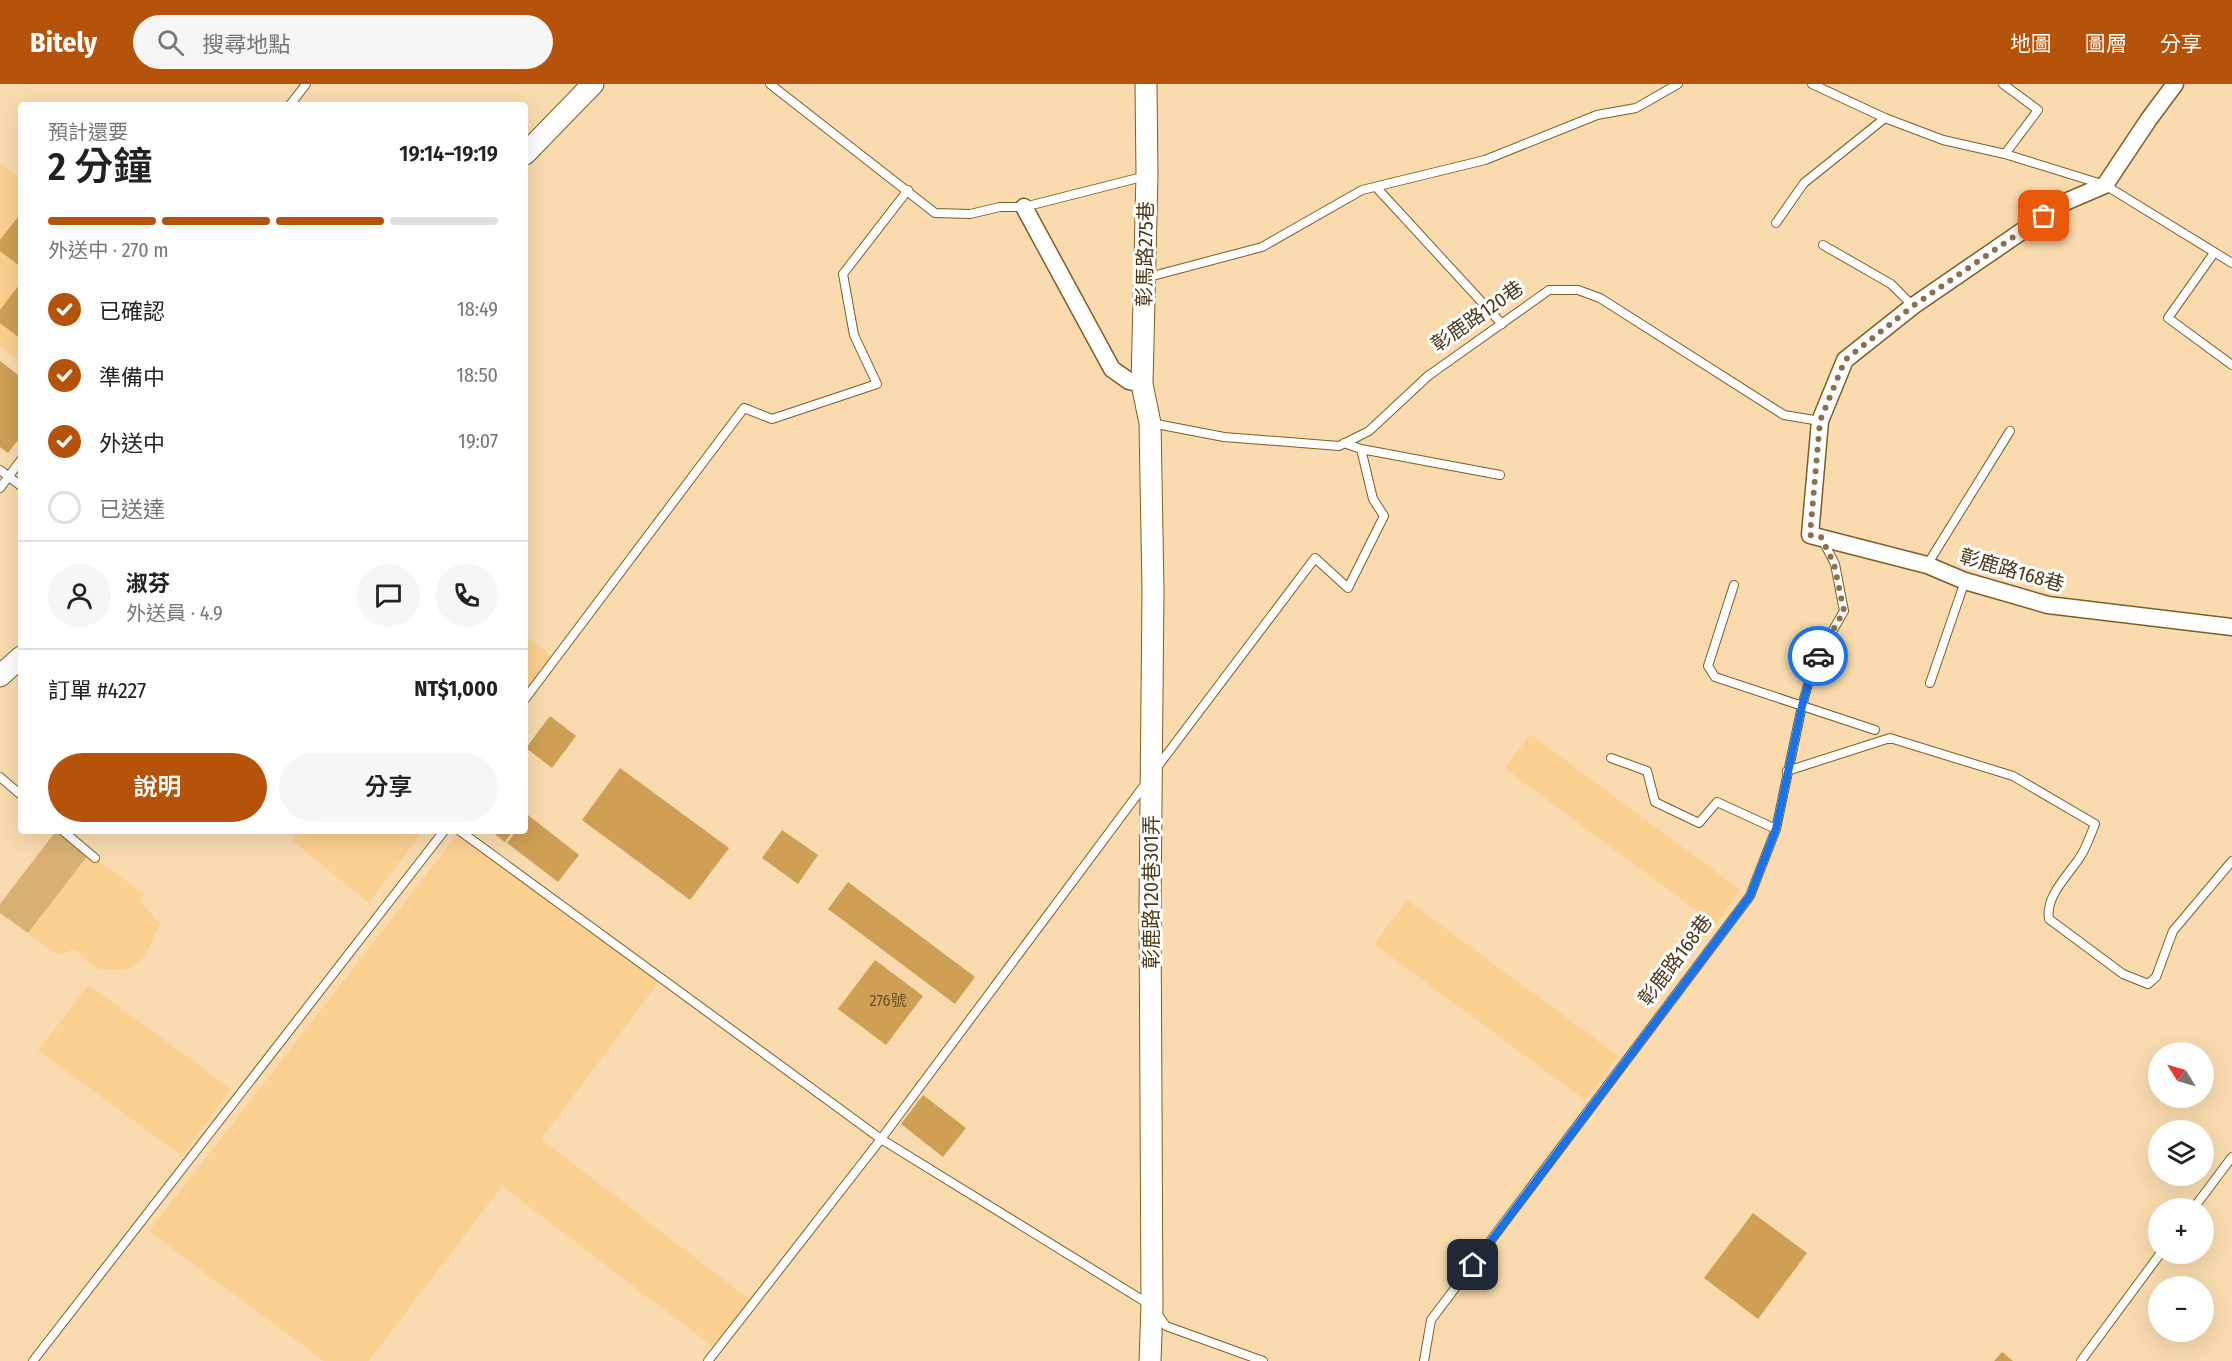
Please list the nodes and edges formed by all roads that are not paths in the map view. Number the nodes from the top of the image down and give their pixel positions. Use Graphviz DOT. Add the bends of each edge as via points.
graph roads {
  1 [pos="306,84"];
  2 [pos="593,84"];
  3 [pos="770,84"];
  4 [pos="1146,84"];
  5 [pos="1678,84"];
  6 [pos="1812,84"];
  7 [pos="2003,84"];
  8 [pos="2175,84"];
  9 [pos="292,102"];
  10 [pos="1885,118"];
  11 [pos="528,151"];
  12 [pos="2005,154"];
  13 [pos="1148,175"];
  14 [pos="2105,185"];
  15 [pos="1376,187"];
  16 [pos="908,190"];
  17 [pos="1024,207"];
  18 [pos="1776,223"];
  19 [pos="1823,245"];
  20 [pos="2214,253"];
  21 [pos="2232,263"];
  22 [pos="1144,278"];
  23 [pos="1913,306"];
  24 [pos="1502,324"];
  25 [pos="2232,364"];
  26 [pos="1142,384"];
  27 [pos="1820,421"];
  28 [pos="1150,423"];
  29 [pos="2010,431"];
  30 [pos="1344,443"];
  31 [pos="1361,449"];
  32 [pos="18,464"];
  33 [pos="0,470"];
  34 [pos="1500,475"];
  35 [pos="9,476"];
  36 [pos="18,484"];
  37 [pos="0,488"];
  38 [pos="1816,536"];
  39 [pos="1927,565"];
  40 [pos="1965,581"];
  41 [pos="1734,585"];
  42 [pos="2232,627"];
  43 [pos="18,660"];
  44 [pos="0,676"];
  45 [pos="1930,683"];
  46 [pos="528,695"];
  47 [pos="1802,706"];
  48 [pos="1875,730"];
  49 [pos="1611,758"];
  50 [pos="1787,771"];
  51 [pos="0,777"];
  52 [pos="1150,777"];
  53 [pos="18,792"];
  54 [pos="1776,829"];
  55 [pos="67,834"];
  56 [pos="442,834"];
  57 [pos="464,834"];
  58 [pos="95,858"];
  59 [pos="2232,861"];
  60 [pos="881,1139"];
  61 [pos="2232,1157"];
  62 [pos="2201,1198"];
  63 [pos="2153,1264"];
  64 [pos="1152,1306"];
  65 [pos="33,1361"];
  66 [pos="708,1361"];
  67 [pos="1150,1361"];
  68 [pos="1263,1361"];
  69 [pos="1424,1361"];
  70 [pos="2080,1361"];
  1 -- 9 [label="lane"];
  2 -- 11 [label="street"];
  3 -- 16 [label="lane"];
  4 -- 13 [label="street, 彰馬路275巷"];
  5 -- 15 [label="lane" via="1636,108 1597,115 1485,160"];
  6 -- 10 [label="lane"];
  7 -- 12 [label="lane" via="2038,110"];
  8 -- 14 [label="street"];
  10 -- 12 [label="lane" via="1943,140"];
  10 -- 18 [label="lane" via="1804,183"];
  12 -- 14 [label="lane"];
  13 -- 17 [label="lane"];
  13 -- 22 [label="street, 彰馬路275巷"];
  14 -- 20 [label="lane"];
  14 -- 23 [label="street" via="2063,203"];
  15 -- 22 [label="lane" via="1362,190 1262,247"];
  15 -- 24 [label="lane"];
  16 -- 17 [label="lane" via="935,213 970,214 1000,207"];
  16 -- 46 [label="lane" via="843,274 854,335 877,384 772,419 744,408"];
  17 -- 26 [label="street" via="1112,369 1129,381"];
  19 -- 23 [label="lane" via="1891,284"];
  20 -- 21 [label="lane"];
  20 -- 25 [label="lane" via="2168,318"];
  22 -- 26 [label="street, 彰馬路275巷"];
  23 -- 27 [label="street" via="1845,360"];
  24 -- 27 [label="lane, 彰鹿路120巷" via="1549,290 1578,290 1600,298 1784,415"];
  24 -- 30 [label="lane, 彰鹿路120巷" via="1428,376 1369,431"];
  26 -- 28 [label="street, 彰馬路275巷"];
  27 -- 38 [label="street"];
  28 -- 30 [label="lane, 彰鹿路120巷" via="1224,437 1339,446"];
  28 -- 52 [label="street, 彰鹿路120巷301弄"];
  29 -- 39 [label="lane"];
  30 -- 31 [label="lane"];
  31 -- 34 [label="lane"];
  31 -- 52 [label="lane" via="1373,499 1384,516 1348,588 1314,558"];
  32 -- 35 [label="lane"];
  33 -- 35 [label="lane"];
  35 -- 36 [label="lane"];
  35 -- 37 [label="lane"];
  38 -- 39 [label="street, 彰鹿路168巷"];
  38 -- 47 [label="lane, 彰鹿路168巷" via="1834,564 1844,611 1814,663"];
  39 -- 40 [label="street, 彰鹿路168巷"];
  40 -- 42 [label="street, 彰鹿路168巷" via="2048,605"];
  40 -- 45 [label="lane"];
  41 -- 47 [label="lane" via="1708,666 1710,672"];
  43 -- 44 [label="street"];
  47 -- 48 [label="lane"];
  47 -- 50 [label="lane, 彰鹿路168巷"];
  49 -- 54 [label="lane" via="1647,771 1655,802 1699,823 1717,802"];
  50 -- 54 [label="lane, 彰鹿路168巷"];
  50 -- 59 [label="lane" via="1890,738 2013,776 2096,824 2082,855 2047,909 2049,919 2123,974 2148,984 2156,978 2173,931"];
  51 -- 53 [label="lane"];
  52 -- 60 [label="lane"];
  52 -- 64 [label="street, 彰鹿路120巷301弄"];
  54 -- 69 [label="lane, 彰鹿路168巷" via="1750,896 1431,1320"];
  55 -- 58 [label="lane"];
  56 -- 65 [label="lane"];
  57 -- 60 [label="lane"];
  60 -- 64 [label="lane"];
  60 -- 66 [label="lane"];
  61 -- 62 [label="lane"];
  63 -- 70 [label="lane"];
  64 -- 67 [label="street, 彰鹿路120巷301弄"];
  64 -- 68 [label="lane" via="1166,1326"];
}
